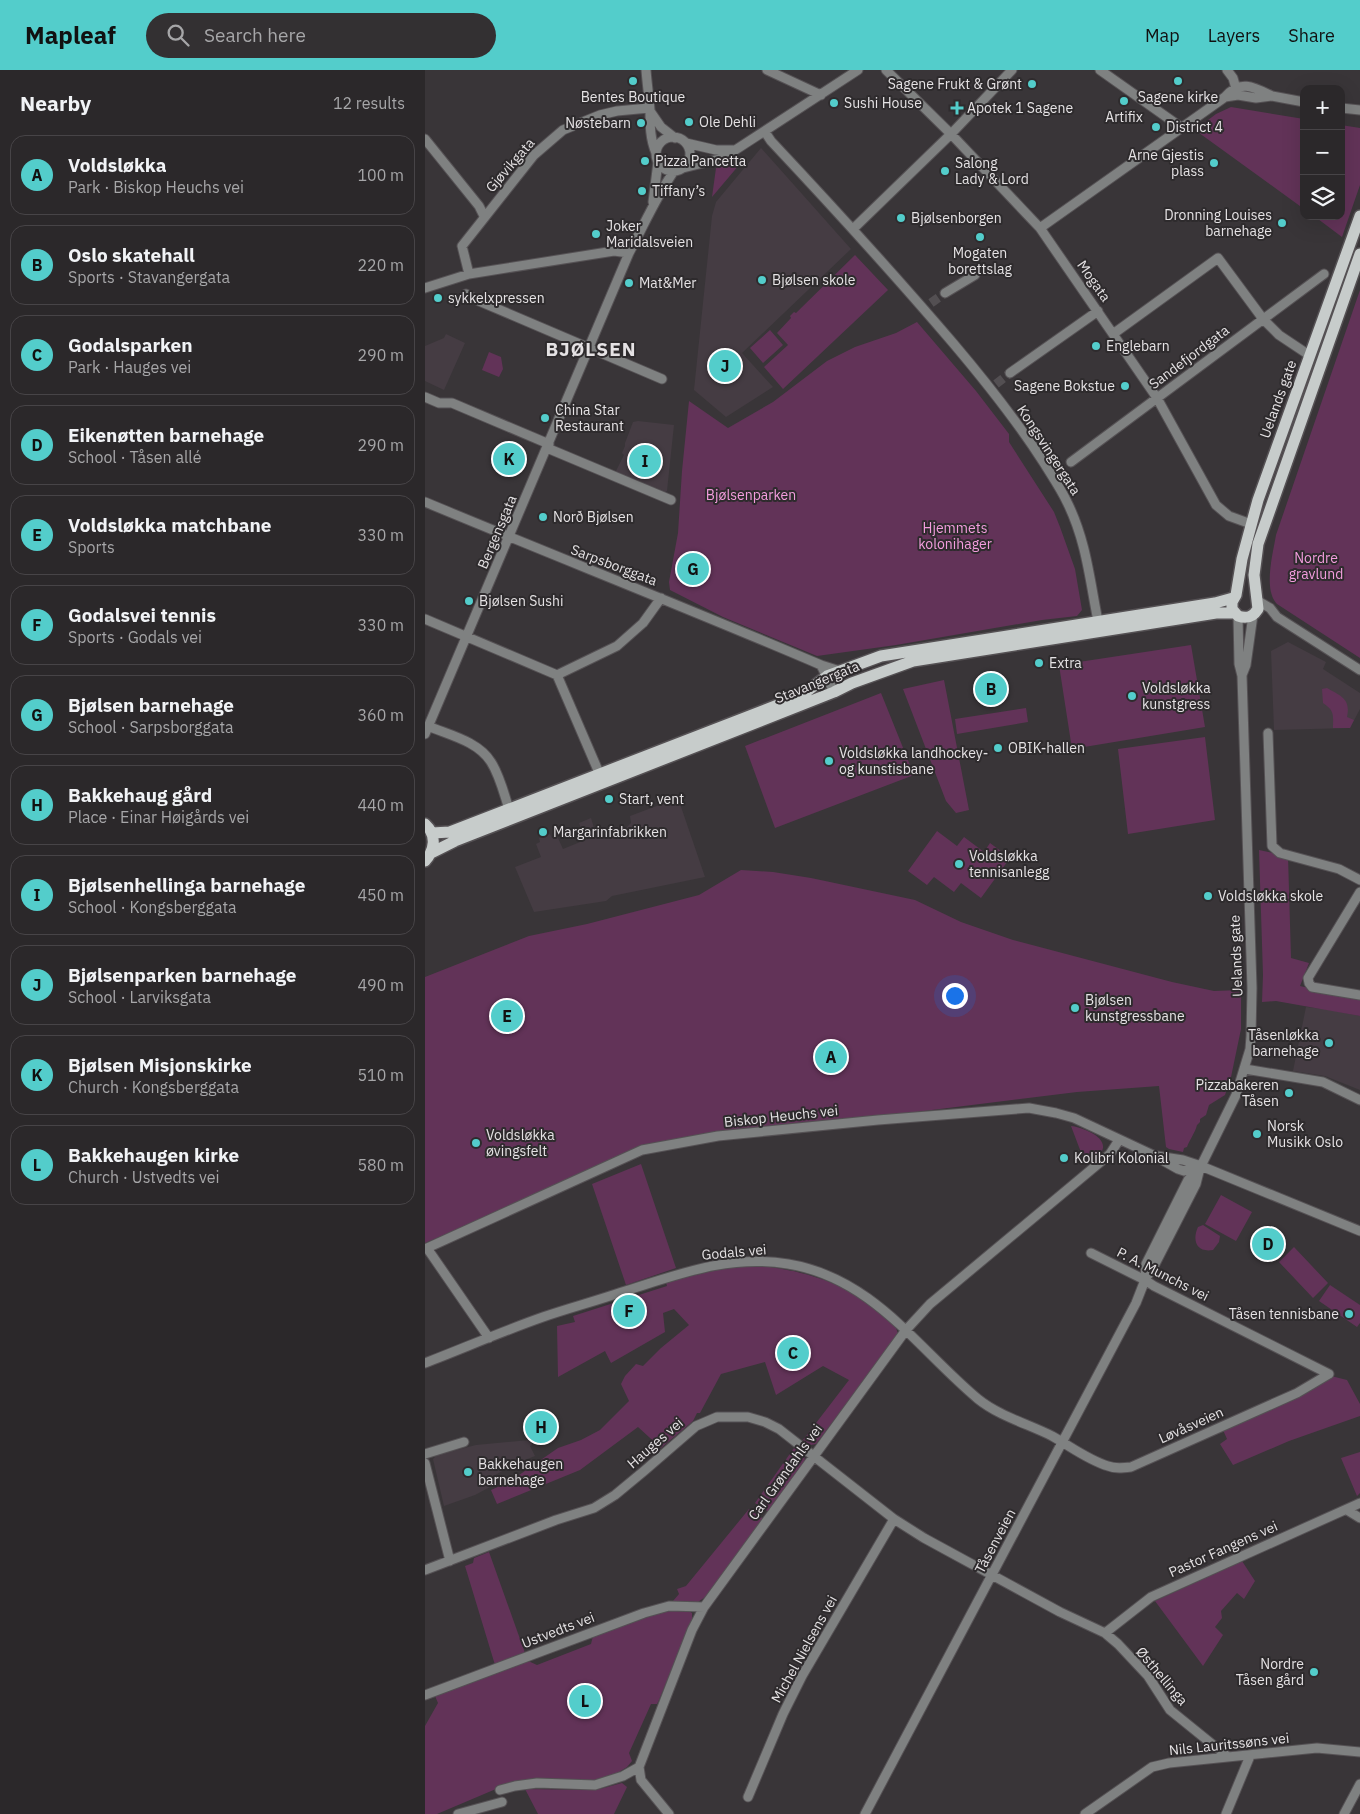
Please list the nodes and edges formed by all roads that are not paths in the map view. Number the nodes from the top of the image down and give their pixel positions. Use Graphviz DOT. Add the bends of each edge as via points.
graph roads {
  1 [pos="646,70"];
  2 [pos="767,70"];
  3 [pos="858,70"];
  4 [pos="886,70"];
  5 [pos="1012,70"];
  6 [pos="1100,70"];
  7 [pos="1227,70"];
  8 [pos="1237,83"];
  9 [pos="821,95"];
  10 [pos="1300,101"];
  11 [pos="1345,108"];
  12 [pos="1359,109"];
  13 [pos="649,110"];
  14 [pos="1182,128"];
  15 [pos="765,132"];
  16 [pos="951,134"];
  17 [pos="675,138"];
  18 [pos="425,139"];
  19 [pos="686,143"];
  20 [pos="736,150"];
  21 [pos="657,158"];
  22 [pos="678,169"];
  23 [pos="653,203"];
  24 [pos="484,216"];
  25 [pos="1360,216"];
  26 [pos="1040,228"];
  27 [pos="853,229"];
  28 [pos="629,253"];
  29 [pos="1360,254"];
  30 [pos="469,274"];
  31 [pos="1324,274"];
  32 [pos="975,275"];
  33 [pos="425,288"];
  34 [pos="945,293"];
  35 [pos="466,294"];
  36 [pos="1099,311"];
  37 [pos="1263,319"];
  38 [pos="1113,334"];
  39 [pos="589,349"];
  40 [pos="1309,355"];
  41 [pos="1010,373"];
  42 [pos="662,379"];
  43 [pos="425,397"];
  44 [pos="1157,398"];
  45 [pos="548,446"];
  46 [pos="1071,462"];
  47 [pos="671,500"];
  48 [pos="425,502"];
  49 [pos="1251,524"];
  50 [pos="509,537"];
  51 [pos="1234,597"];
  52 [pos="661,598"];
  53 [pos="1256,598"];
  54 [pos="1236,614"];
  55 [pos="1255,614"];
  56 [pos="1277,617"];
  57 [pos="425,619"];
  58 [pos="1099,626"];
  59 [pos="467,636"];
  60 [pos="821,665"];
  61 [pos="1360,670"];
  62 [pos="840,671"];
  63 [pos="557,675"];
  64 [pos="827,676"];
  65 [pos="1242,676"];
  66 [pos="834,692"];
  67 [pos="427,730"];
  68 [pos="1268,734"];
  69 [pos="599,775"];
  70 [pos="509,809"];
  71 [pos="428,828"];
  72 [pos="428,857"];
  73 [pos="1360,880"];
  74 [pos="1360,892"];
  75 [pos="1360,995"];
  76 [pos="1245,1069"];
  77 [pos="1360,1100"];
  78 [pos="1119,1140"];
  79 [pos="1201,1166"];
  80 [pos="1360,1231"];
  81 [pos="426,1248"];
  82 [pos="1091,1253"];
  83 [pos="1145,1280"];
  84 [pos="906,1330"];
  85 [pos="489,1338"];
  86 [pos="425,1363"];
  87 [pos="1329,1374"];
  88 [pos="464,1442"];
  89 [pos="1063,1442"];
  90 [pos="425,1454"];
  91 [pos="814,1457"];
  92 [pos="425,1463"];
  93 [pos="1360,1503"];
  94 [pos="1347,1510"];
  95 [pos="1360,1518"];
  96 [pos="894,1519"];
  97 [pos="450,1561"];
  98 [pos="425,1570"];
  99 [pos="993,1574"];
  100 [pos="704,1608"];
  101 [pos="1105,1633"];
  102 [pos="425,1695"];
  103 [pos="1360,1752"];
  104 [pos="1250,1756"];
  105 [pos="1228,1757"];
  106 [pos="639,1767"];
  107 [pos="1360,1784"];
  108 [pos="501,1790"];
  109 [pos="748,1797"];
  110 [pos="502,1802"];
  111 [pos="1095,1811"];
  112 [pos="458,1814"];
  113 [pos="669,1814"];
  114 [pos="865,1814"];
  115 [pos="1085,1814"];
  116 [pos="1226,1814"];
  117 [pos="1344,1814"];
  1 -- 13 [label="street"];
  2 -- 9 [label="street"];
  3 -- 9 [label="street"];
  4 -- 16 [label="street, Mogata"];
  5 -- 16 [label="street"];
  6 -- 14 [label="street"];
  7 -- 8 [label="street"];
  8 -- 10 [label="street" via="1272,96"];
  8 -- 14 [label="street" via="1225,97"];
  9 -- 15 [label="street"];
  11 -- 12 [label="street"];
  13 -- 17 [label="street" via="661,127"];
  13 -- 21 [label="street"];
  13 -- 24 [label="street, Gjøvikgata" via="600,115 563,130 534,155"];
  14 -- 26 [label="street"];
  15 -- 20 [label="street"];
  15 -- 27 [label="street, Kongsvingergata"];
  16 -- 26 [label="street, Mogata"];
  16 -- 27 [label="street"];
  17 -- 19 [label="street"];
  17 -- 21 [label="street" via="663,140 658,146"];
  18 -- 24 [label="street"];
  19 -- 20 [label="street" via="715,150"];
  19 -- 22 [label="street" via="690,156 686,165"];
  20 -- 22 [label="street" via="714,162"];
  21 -- 22 [label="street" via="665,169"];
  21 -- 23 [label="street, Bergensgata"];
  22 -- 23 [label="street, Bergensgata"];
  23 -- 28 [label="street, Bergensgata"];
  24 -- 30 [label="street, Gjøvikgata" via="462,246"];
  25 -- 40 [label="main road, Uelands gate"];
  26 -- 36 [label="street, Mogata"];
  27 -- 58 [label="street, Kongsvingergata" via="927,306 993,386 1054,474 1081,534"];
  28 -- 30 [label="street" via="613,252"];
  28 -- 39 [label="street, Bergensgata"];
  29 -- 53 [label="main road, Uelands gate" via="1263,528 1255,564"];
  30 -- 33 [label="street"];
  31 -- 37 [label="street, Sandefjordgata"];
  32 -- 34 [label="street"];
  35 -- 39 [label="street"];
  36 -- 38 [label="street, Mogata"];
  36 -- 41 [label="street"];
  37 -- 38 [label="street" via="1218,258"];
  37 -- 40 [label="street" via="1279,335"];
  37 -- 44 [label="street, Sandefjordgata"];
  38 -- 44 [label="street, Mogata"];
  39 -- 42 [label="street"];
  39 -- 45 [label="street, Bergensgata"];
  40 -- 49 [label="main road, Uelands gate"];
  43 -- 45 [label="street" via="439,403 452,403"];
  44 -- 46 [label="street, Sandefjordgata"];
  44 -- 49 [label="street, Mogata" via="1216,505 1229,516"];
  45 -- 47 [label="street"];
  45 -- 50 [label="street, Bergensgata"];
  48 -- 50 [label="street, Sarpsborggata"];
  49 -- 51 [label="main road, Uelands gate"];
  50 -- 52 [label="street, Sarpsborggata"];
  50 -- 59 [label="street, Bergensgata"];
  51 -- 53 [label="main road" via="1246,591"];
  51 -- 54 [label="main road, Uelands gate" via="1231,606"];
  51 -- 58 [label="main road, Stavangergata"];
  52 -- 60 [label="street, Sarpsborggata"];
  52 -- 63 [label="street" via="643,624 617,646"];
  53 -- 55 [label="main road, Uelands gate"];
  53 -- 56 [label="street"];
  54 -- 55 [label="main road" via="1249,618"];
  54 -- 58 [label="main road, Stavangergata" via="1217,613"];
  54 -- 65 [label="street, Uelands gate"];
  55 -- 56 [label="street"];
  55 -- 65 [label="street, Uelands gate"];
  56 -- 61 [label="street"];
  57 -- 59 [label="street"];
  58 -- 62 [label="main road, Stavangergata" via="881,656"];
  58 -- 66 [label="main road, Stavangergata" via="913,661"];
  59 -- 63 [label="street"];
  59 -- 67 [label="street, Bergensgata"];
  60 -- 62 [label="street, Sarpsborggata"];
  60 -- 64 [label="street"];
  62 -- 64 [label="main road, Stavangergata"];
  63 -- 69 [label="street"];
  64 -- 66 [label="street"];
  64 -- 69 [label="main road, Stavangergata" via="801,696"];
  65 -- 76 [label="street, Uelands gate" via="1252,988 1251,1036"];
  66 -- 72 [label="main road, Stavangergata" via="455,841"];
  67 -- 70 [label="street" via="471,744 487,757"];
  68 -- 73 [label="street" via="1272,846 1280,853 1339,869"];
  69 -- 70 [label="main road, Stavangergata"];
  70 -- 71 [label="main road, Stavangergata" via="450,832"];
  71 -- 72 [label="main road" via="433,847"];
  74 -- 75 [label="street" via="1308,975 1309,983 1314,987"];
  76 -- 77 [label="street" via="1323,1082"];
  76 -- 79 [label="street, Uelands gate" via="1231,1108"];
  78 -- 79 [label="street, Biskop Heuchs vei" via="1177,1170"];
  78 -- 81 [label="street, Biskop Heuchs vei" via="1073,1118 1029,1108 718,1136 642,1150"];
  78 -- 84 [label="street, Carl Grøndahls vei" via="1110,1154 930,1304"];
  79 -- 80 [label="street"];
  79 -- 83 [label="street, Tåsenveien" via="1196,1184"];
  81 -- 85 [label="street"];
  82 -- 83 [label="street, P. A. Munchs vei"];
  83 -- 87 [label="street, P. A. Munchs vei"];
  83 -- 89 [label="street, Tåsenveien"];
  84 -- 85 [label="street, Godals vei" via="862,1294 833,1278 788,1264 758,1261 697,1268"];
  84 -- 89 [label="street, Godals vei" via="979,1400"];
  84 -- 91 [label="street, Carl Grøndahls vei"];
  85 -- 86 [label="street, Godals vei"];
  87 -- 89 [label="street, Løvåsveien" via="1297,1393 1131,1467 1107,1466"];
  88 -- 90 [label="street"];
  89 -- 99 [label="street, Tåsenveien"];
  91 -- 96 [label="street, Hauges vei"];
  91 -- 97 [label="street, Hauges vei" via="765,1422 748,1417 717,1417 696,1426 644,1472 594,1508"];
  91 -- 100 [label="street, Carl Grøndahls vei"];
  92 -- 97 [label="street"];
  93 -- 94 [label="street, Pastor Fangens vei"];
  94 -- 95 [label="street"];
  94 -- 101 [label="street, Pastor Fangens vei" via="1151,1597"];
  96 -- 99 [label="street, Hauges vei"];
  96 -- 109 [label="street, Michel Nielsens vei" via="802,1676"];
  97 -- 98 [label="street, Hauges vei"];
  99 -- 101 [label="street, Østhellinga"];
  99 -- 114 [label="street, Tåsenveien"];
  100 -- 102 [label="street, Ustvedts vei" via="669,1606 644,1613"];
  100 -- 106 [label="street, Carl Grøndahls vei" via="692,1630"];
  101 -- 105 [label="street, Østhellinga" via="1148,1676 1170,1710"];
  103 -- 104 [label="street, Nils Lauritssøns vei" via="1317,1748"];
  104 -- 105 [label="street, Nils Lauritssøns vei"];
  104 -- 116 [label="street"];
  105 -- 111 [label="street, Nils Lauritssøns vei" via="1151,1767"];
  106 -- 108 [label="street" via="595,1785 537,1783"];
  106 -- 113 [label="street" via="641,1780"];
  107 -- 117 [label="street"];
  110 -- 112 [label="street"];
  111 -- 115 [label="street, Nils Lauritssøns vei"];
}
